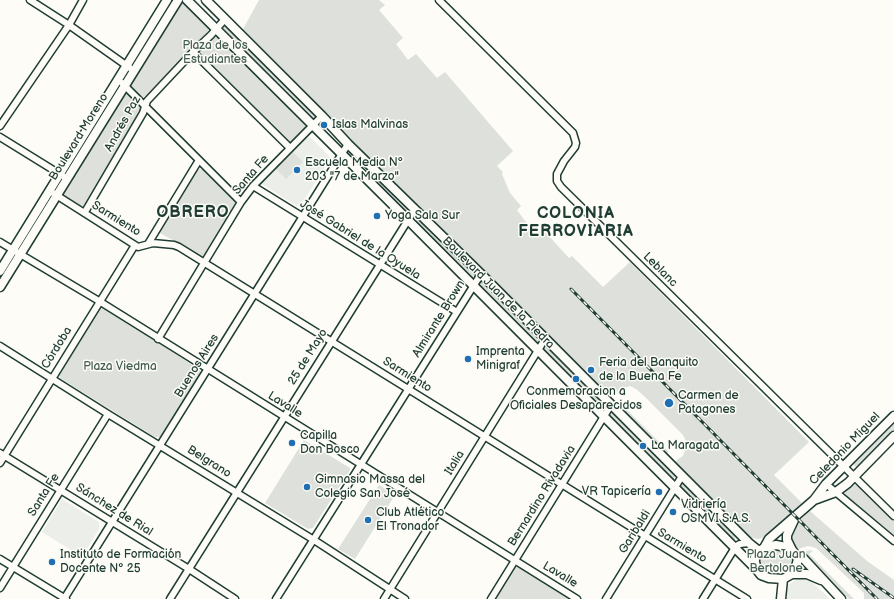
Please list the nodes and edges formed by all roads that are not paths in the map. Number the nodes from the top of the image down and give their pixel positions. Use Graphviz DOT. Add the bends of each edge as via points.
graph roads {
  1 [pos="30,0"];
  2 [pos="83,0"];
  3 [pos="167,0"];
  4 [pos="178,0"];
  5 [pos="187,0"];
  6 [pos="206,0"];
  7 [pos="439,0"];
  8 [pos="225,19"];
  9 [pos="69,25"];
  10 [pos="217,29"];
  11 [pos="193,52"];
  12 [pos="130,68"];
  13 [pos="118,80"];
  14 [pos="124,86"];
  15 [pos="145,106"];
  16 [pos="322,116"];
  17 [pos="0,126"];
  18 [pos="312,126"];
  19 [pos="0,137"];
  20 [pos="348,144"];
  21 [pos="290,148"];
  22 [pos="342,154"];
  23 [pos="199,160"];
  24 [pos="64,177"];
  25 [pos="253,186"];
  26 [pos="53,194"];
  27 [pos="241,202"];
  28 [pos="415,209"];
  29 [pos="85,212"];
  30 [pos="302,218"];
  31 [pos="408,220"];
  32 [pos="0,242"];
  33 [pos="148,244"];
  34 [pos="134,245"];
  35 [pos="13,250"];
  36 [pos="21,255"];
  37 [pos="205,262"];
  38 [pos="380,266"];
  39 [pos="0,271"];
  40 [pos="481,274"];
  41 [pos="472,286"];
  42 [pos="0,287"];
  43 [pos="256,294"];
  44 [pos="99,301"];
  45 [pos="456,312"];
  46 [pos="158,339"];
  47 [pos="545,339"];
  48 [pos="332,341"];
  49 [pos="0,346"];
  50 [pos="537,351"];
  51 [pos="208,369"];
  52 [pos="52,377"];
  53 [pos="408,388"];
  54 [pos="611,405"];
  55 [pos="108,414"];
  56 [pos="894,416"];
  57 [pos="284,417"];
  58 [pos="603,417"];
  59 [pos="485,436"];
  60 [pos="894,436"];
  61 [pos="161,445"];
  62 [pos="2,454"];
  63 [pos="0,463"];
  64 [pos="360,465"];
  65 [pos="843,467"];
  66 [pos="682,476"];
  67 [pos="853,477"];
  68 [pos="562,484"];
  69 [pos="826,484"];
  70 [pos="674,489"];
  71 [pos="60,490"];
  72 [pos="836,492"];
  73 [pos="237,493"];
  74 [pos="814,500"];
  75 [pos="438,513"];
  76 [pos="796,516"];
  77 [pos="894,516"];
  78 [pos="112,522"];
  79 [pos="644,536"];
  80 [pos="314,540"];
  81 [pos="894,541"];
  82 [pos="749,543"];
  83 [pos="734,548"];
  84 [pos="761,549"];
  85 [pos="794,552"];
  86 [pos="0,559"];
  87 [pos="515,561"];
  88 [pos="13,567"];
  89 [pos="189,569"];
  90 [pos="756,570"];
  91 [pos="792,574"];
  92 [pos="715,579"];
  93 [pos="783,579"];
  94 [pos="824,582"];
  95 [pos="0,588"];
  96 [pos="390,589"];
  97 [pos="65,599"];
  98 [pos="170,599"];
  99 [pos="235,599"];
  100 [pos="276,599"];
  101 [pos="384,599"];
  102 [pos="405,599"];
  103 [pos="491,599"];
  104 [pos="577,599"];
  105 [pos="606,599"];
  106 [pos="703,599"];
  107 [pos="747,599"];
  108 [pos="781,599"];
  109 [pos="841,599"];
  1 -- 9 [label="street"];
  2 -- 9 [label="street"];
  3 -- 12 [label="main road, Boulevard Moreno"];
  4 -- 12 [label="main road, Boulevard Moreno"];
  5 -- 10 [label="main road, Boulevard Juan de la Piedra"];
  6 -- 8 [label="main road, Boulevard Juan de la Piedra"];
  7 -- 65 [label="street, Leblanc" via="573,133 575,147 557,174 557,181 561,187"];
  8 -- 10 [label="street, Andrés Paz"];
  8 -- 16 [label="main road, Boulevard Juan de la Piedra"];
  9 -- 12 [label="street"];
  9 -- 17 [label="street"];
  10 -- 11 [label="street, Andrés Paz"];
  10 -- 18 [label="main road, Boulevard Juan de la Piedra"];
  11 -- 15 [label="street, Andrés Paz"];
  11 -- 21 [label="street"];
  12 -- 13 [label="main road, Boulevard Moreno"];
  12 -- 14 [label="main road, Boulevard Moreno"];
  13 -- 14 [label="street"];
  13 -- 24 [label="main road, Boulevard Moreno"];
  14 -- 15 [label="street"];
  14 -- 24 [label="main road, Boulevard Moreno"];
  15 -- 23 [label="street"];
  15 -- 29 [label="street, Andrés Paz"];
  16 -- 18 [label="street, Santa Fe"];
  16 -- 20 [label="main road, Boulevard Juan de la Piedra"];
  18 -- 21 [label="street, Santa Fe"];
  18 -- 22 [label="main road, Boulevard Juan de la Piedra"];
  19 -- 24 [label="street"];
  20 -- 22 [label="street, Buenos Aires"];
  20 -- 28 [label="main road, Boulevard Juan de la Piedra"];
  21 -- 25 [label="street, Santa Fe"];
  22 -- 30 [label="street, Buenos Aires"];
  22 -- 31 [label="main road, Boulevard Juan de la Piedra"];
  23 -- 27 [label="street"];
  23 -- 33 [label="street"];
  24 -- 26 [label="main road, Boulevard Moreno"];
  25 -- 27 [label="street, Santa Fe"];
  25 -- 30 [label="street, José Gabriel de la Oyuela"];
  26 -- 29 [label="street, Sarmiento"];
  26 -- 35 [label="main road, Boulevard Moreno"];
  26 -- 36 [label="main road, Boulevard Moreno"];
  27 -- 37 [label="street, Santa Fe"];
  28 -- 31 [label="street, 25 de Mayo"];
  28 -- 40 [label="main road, Boulevard Juan de la Piedra"];
  29 -- 34 [label="street, Sarmiento"];
  30 -- 38 [label="street, José Gabriel de la Oyuela"];
  30 -- 43 [label="street, Buenos Aires"];
  31 -- 38 [label="street, 25 de Mayo"];
  31 -- 41 [label="main road, Boulevard Juan de la Piedra"];
  32 -- 35 [label="street, Lavalle"];
  33 -- 34 [label="street, Sarmiento" via="138,247"];
  33 -- 37 [label="street, Sarmiento" via="174,245"];
  34 -- 44 [label="street, Córdoba"];
  35 -- 36 [label="street, Lavalle"];
  35 -- 39 [label="main road, Boulevard Moreno"];
  36 -- 42 [label="main road, Boulevard Moreno"];
  36 -- 44 [label="street, Lavalle"];
  37 -- 43 [label="street, Sarmiento"];
  37 -- 46 [label="street, Santa Fe"];
  38 -- 45 [label="street, José Gabriel de la Oyuela"];
  38 -- 48 [label="street, 25 de Mayo"];
  40 -- 41 [label="street, Almirante Brown"];
  40 -- 47 [label="main road, Boulevard Juan de la Piedra"];
  41 -- 45 [label="street, Almirante Brown"];
  41 -- 50 [label="main road, Boulevard Juan de la Piedra"];
  43 -- 48 [label="street, Sarmiento"];
  43 -- 51 [label="street, Buenos Aires"];
  44 -- 46 [label="street, Lavalle"];
  44 -- 52 [label="street, Córdoba"];
  45 -- 53 [label="street, Almirante Brown"];
  46 -- 51 [label="street, Lavalle"];
  47 -- 50 [label="street, Italia"];
  47 -- 54 [label="main road, Boulevard Juan de la Piedra"];
  48 -- 53 [label="street, Sarmiento"];
  48 -- 57 [label="street, 25 de Mayo"];
  49 -- 52 [label="street, Belgrano"];
  50 -- 58 [label="main road, Boulevard Juan de la Piedra"];
  50 -- 59 [label="street, Italia"];
  51 -- 57 [label="street, Lavalle"];
  51 -- 61 [label="street, Buenos Aires"];
  52 -- 55 [label="street, Belgrano"];
  52 -- 62 [label="street, Córdoba"];
  53 -- 59 [label="street, Sarmiento"];
  53 -- 64 [label="street, Almirante Brown"];
  54 -- 58 [label="street, Bernardino Rivadavia"];
  54 -- 66 [label="main road, Boulevard Juan de la Piedra"];
  55 -- 61 [label="street, Belgrano"];
  55 -- 71 [label="street, Santa Fe"];
  56 -- 65 [label="main road, Celedonio Miguel"];
  57 -- 64 [label="street, Lavalle"];
  57 -- 73 [label="street, 25 de Mayo"];
  58 -- 68 [label="street, Bernardino Rivadavia"];
  58 -- 70 [label="main road, Boulevard Juan de la Piedra"];
  59 -- 68 [label="street, Sarmiento"];
  59 -- 75 [label="street, Italia"];
  60 -- 67 [label="main road, Celedonio Miguel"];
  61 -- 73 [label="street, Belgrano"];
  61 -- 78 [label="street, Buenos Aires"];
  62 -- 63 [label="street, Córdoba"];
  62 -- 71 [label="street, Sánchez de Rial"];
  64 -- 75 [label="street, Lavalle"];
  64 -- 80 [label="street, Almirante Brown"];
  65 -- 67 [label="street, Leblanc"];
  65 -- 69 [label="main road, Celedonio Miguel"];
  66 -- 70 [label="street, Garibaldi"];
  66 -- 82 [label="main road, Boulevard Juan de la Piedra"];
  67 -- 72 [label="main road, Celedonio Miguel"];
  67 -- 77 [label="street, Leblanc"];
  68 -- 79 [label="street, Sarmiento"];
  68 -- 87 [label="street, Bernardino Rivadavia"];
  69 -- 72 [label="street"];
  69 -- 74 [label="main road, Celedonio Miguel"];
  70 -- 79 [label="street, Garibaldi"];
  70 -- 83 [label="main road, Boulevard Juan de la Piedra"];
  71 -- 78 [label="street, Sánchez de Rial"];
  71 -- 88 [label="street, Santa Fe"];
  72 -- 74 [label="main road, Celedonio Miguel"];
  72 -- 81 [label="street"];
  73 -- 80 [label="street, Belgrano"];
  73 -- 89 [label="street, 25 de Mayo"];
  74 -- 76 [label="main road, Celedonio Miguel"];
  75 -- 87 [label="street, Lavalle"];
  75 -- 96 [label="street, Italia"];
  76 -- 84 [label="main road, Celedonio Miguel"];
  76 -- 85 [label="main road, Celedonio Miguel" via="787,534 787,540"];
  78 -- 89 [label="street, Sánchez de Rial"];
  78 -- 97 [label="street, Buenos Aires"];
  79 -- 92 [label="street, Sarmiento"];
  79 -- 105 [label="street, Garibaldi"];
  80 -- 96 [label="street, Belgrano"];
  80 -- 100 [label="street, Almirante Brown"];
  82 -- 83 [label="street"];
  82 -- 84 [label="main road, Boulevard Juan de la Piedra"];
  83 -- 90 [label="main road, Boulevard Juan de la Piedra"];
  83 -- 92 [label="street"];
  84 -- 85 [label="main road" via="776,545"];
  84 -- 90 [label="main road" via="755,557"];
  85 -- 91 [label="main road" via="798,563"];
  85 -- 94 [label="main road" via="802,557"];
  86 -- 88 [label="street"];
  87 -- 103 [label="street, Bernardino Rivadavia"];
  87 -- 104 [label="street, Lavalle"];
  88 -- 95 [label="street, Santa Fe"];
  88 -- 97 [label="street"];
  89 -- 98 [label="street, 25 de Mayo"];
  89 -- 99 [label="street, Sánchez de Rial"];
  90 -- 93 [label="main road, Boulevard Juan de la Piedra" via="765,577"];
  91 -- 93 [label="main road"];
  91 -- 94 [label="main road" via="807,574"];
  92 -- 106 [label="street"];
  92 -- 107 [label="street, Sarmiento"];
  93 -- 108 [label="main road"];
  94 -- 109 [label="main road"];
  96 -- 101 [label="street, Italia"];
  96 -- 102 [label="street, Belgrano"];
}
